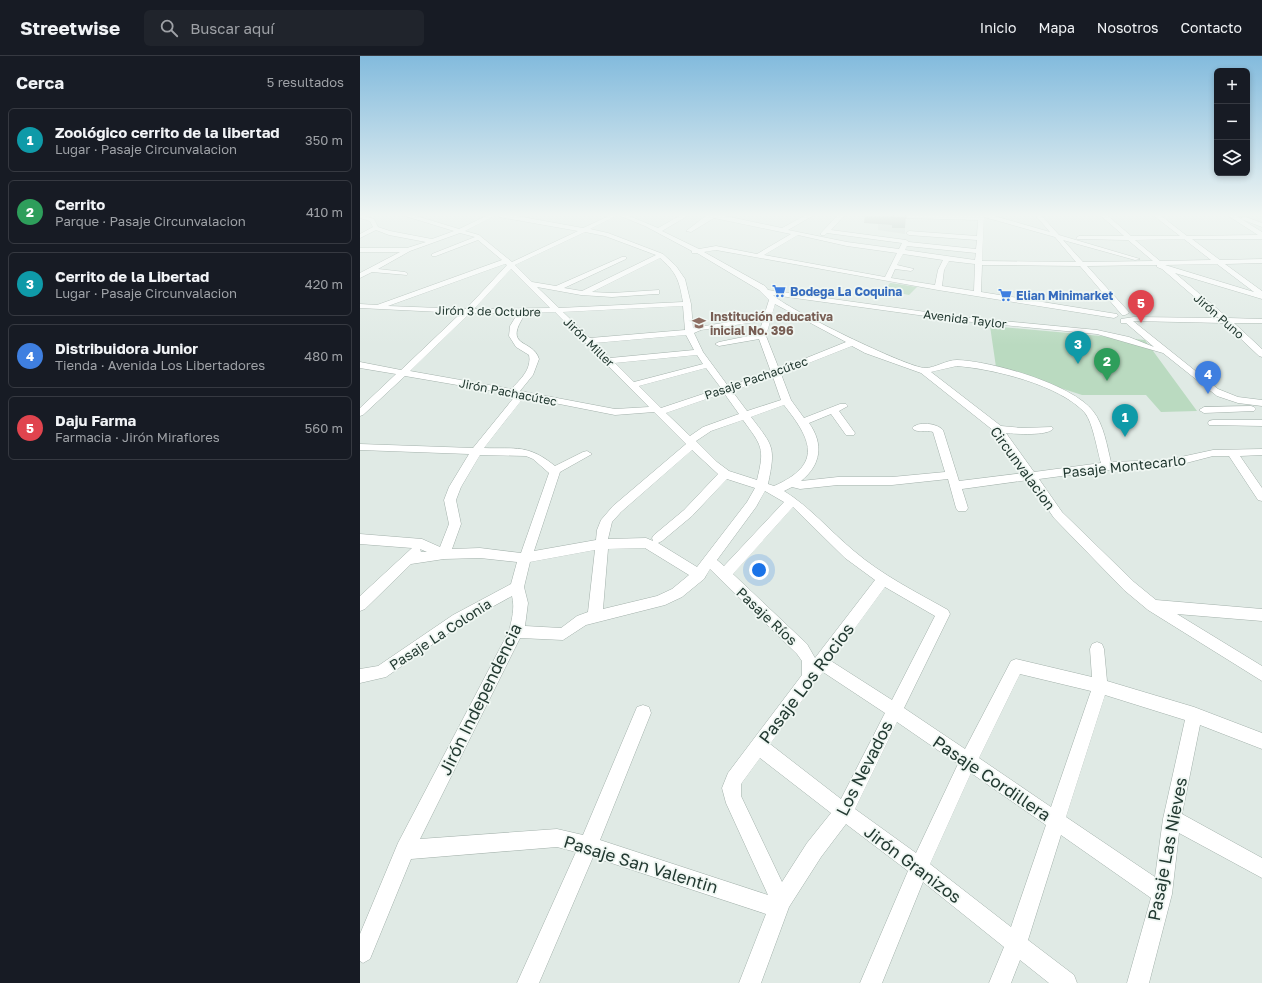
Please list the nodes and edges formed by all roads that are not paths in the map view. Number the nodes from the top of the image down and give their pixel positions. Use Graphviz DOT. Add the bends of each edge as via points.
graph roads {
  1 [pos="394,258"];
  2 [pos="503,258"];
  3 [pos="519,258"];
  4 [pos="624,258"];
  5 [pos="625,258"];
  6 [pos="652,258"];
  7 [pos="665,258"];
  8 [pos="705,258"];
  9 [pos="773,258"];
  10 [pos="897,258"];
  11 [pos="947,258"];
  12 [pos="949,258"];
  13 [pos="980,258"];
  14 [pos="1073,258"];
  15 [pos="1135,258"];
  16 [pos="1153,258"];
  17 [pos="1213,258"];
  18 [pos="1217,261"];
  19 [pos="1262,261"];
  20 [pos="1148,262"];
  21 [pos="1158,262"];
  22 [pos="508,263"];
  23 [pos="643,263"];
  24 [pos="980,263"];
  25 [pos="1077,264"];
  26 [pos="893,267"];
  27 [pos="1164,267"];
  28 [pos="911,269"];
  29 [pos="371,270"];
  30 [pos="405,274"];
  31 [pos="360,276"];
  32 [pos="887,279"];
  33 [pos="528,283"];
  34 [pos="1251,286"];
  35 [pos="1262,286"];
  36 [pos="558,288"];
  37 [pos="938,288"];
  38 [pos="656,292"];
  39 [pos="582,293"];
  40 [pos="977,294"];
  41 [pos="769,296"];
  42 [pos="797,296"];
  43 [pos="1262,296"];
  44 [pos="687,304"];
  45 [pos="783,305"];
  46 [pos="360,306"];
  47 [pos="375,308"];
  48 [pos="557,311"];
  49 [pos="467,312"];
  50 [pos="523,312"];
  51 [pos="360,313"];
  52 [pos="1119,314"];
  53 [pos="766,318"];
  54 [pos="1131,320"];
  55 [pos="1226,321"];
  56 [pos="1262,321"];
  57 [pos="689,332"];
  58 [pos="762,336"];
  59 [pos="588,341"];
  60 [pos="852,343"];
  61 [pos="719,344"];
  62 [pos="1252,344"];
  63 [pos="1262,345"];
  64 [pos="1164,351"];
  65 [pos="698,352"];
  66 [pos="1262,354"];
  67 [pos="608,361"];
  68 [pos="360,365"];
  69 [pos="708,365"];
  70 [pos="924,371"];
  71 [pos="403,372"];
  72 [pos="776,373"];
  73 [pos="633,385"];
  74 [pos="726,389"];
  75 [pos="517,393"];
  76 [pos="786,401"];
  77 [pos="1262,403"];
  78 [pos="843,406"];
  79 [pos="1262,409"];
  80 [pos="658,410"];
  81 [pos="833,410"];
  82 [pos="1204,410"];
  83 [pos="360,413"];
  84 [pos="746,415"];
  85 [pos="802,422"];
  86 [pos="1213,423"];
  87 [pos="1262,423"];
  88 [pos="917,428"];
  89 [pos="998,429"];
  90 [pos="1048,429"];
  91 [pos="850,433"];
  92 [pos="691,442"];
  93 [pos="360,447"];
  94 [pos="477,450"];
  95 [pos="1232,452"];
  96 [pos="1262,452"];
  97 [pos="587,454"];
  98 [pos="1107,466"];
  99 [pos="554,471"];
  100 [pos="725,474"];
  101 [pos="1033,477"];
  102 [pos="953,480"];
  103 [pos="791,483"];
  104 [pos="762,485"];
  105 [pos="775,490"];
  106 [pos="1262,497"];
  107 [pos="792,501"];
  108 [pos="962,508"];
  109 [pos="658,538"];
  110 [pos="360,539"];
  111 [pos="422,544"];
  112 [pos="603,544"];
  113 [pos="444,554"];
  114 [pos="525,558"];
  115 [pos="409,559"];
  116 [pos="710,561"];
  117 [pos="699,575"];
  118 [pos="724,575"];
  119 [pos="884,579"];
  120 [pos="517,587"];
  121 [pos="360,605"];
  122 [pos="1153,606"];
  123 [pos="943,614"];
  124 [pos="595,616"];
  125 [pos="1262,616"];
  126 [pos="516,632"];
  127 [pos="1097,649"];
  128 [pos="822,663"];
  129 [pos="1262,674"];
  130 [pos="360,676"];
  131 [pos="810,679"];
  132 [pos="1100,686"];
  133 [pos="894,710"];
  134 [pos="642,712"];
  135 [pos="1194,715"];
  136 [pos="1262,741"];
  137 [pos="759,746"];
  138 [pos="968,761"];
  139 [pos="844,812"];
  140 [pos="1172,819"];
  141 [pos="1055,821"];
  142 [pos="588,846"];
  143 [pos="405,850"];
  144 [pos="920,867"];
  145 [pos="1262,868"];
  146 [pos="1162,894"];
  147 [pos="779,904"];
  148 [pos="1016,944"];
  149 [pos="363,952"];
  150 [pos="528,983"];
  151 [pos="750,983"];
  152 [pos="871,983"];
  153 [pos="1000,983"];
  154 [pos="1066,983"];
  155 [pos="1138,983"];
  1 -- 29 [label="street"];
  2 -- 22 [label="street, Jirón Miller"];
  3 -- 22 [label="street"];
  4 -- 36 [label="street"];
  5 -- 23 [label="street"];
  6 -- 23 [label="street"];
  7 -- 44 [label="street" via="682,279"];
  8 -- 41 [label="street, Circunvalacion"];
  9 -- 32 [label="street"];
  10 -- 26 [label="street"];
  11 -- 37 [label="street" via="941,270"];
  12 -- 24 [label="street"];
  13 -- 24 [label="street"];
  14 -- 25 [label="street"];
  15 -- 20 [label="street"];
  16 -- 21 [label="street, Jirón Puno"];
  17 -- 18 [label="street"];
  18 -- 19 [label="street"];
  18 -- 21 [label="street"];
  18 -- 34 [label="street"];
  20 -- 21 [label="street"];
  20 -- 25 [label="street"];
  20 -- 27 [label="street"];
  21 -- 27 [label="street, Jirón Puno"];
  22 -- 33 [label="street, Jirón Miller"];
  22 -- 47 [label="street"];
  22 -- 49 [label="street"];
  23 -- 39 [label="street"];
  24 -- 25 [label="street"];
  24 -- 40 [label="street"];
  25 -- 52 [label="street"];
  26 -- 28 [label="street"];
  26 -- 32 [label="street"];
  27 -- 43 [label="street"];
  27 -- 55 [label="street, Jirón Puno"];
  29 -- 30 [label="street"];
  29 -- 31 [label="street"];
  32 -- 37 [label="street"];
  33 -- 36 [label="street"];
  33 -- 48 [label="street, Jirón Miller"];
  34 -- 35 [label="street"];
  34 -- 43 [label="street"];
  36 -- 39 [label="street"];
  37 -- 40 [label="street"];
  38 -- 39 [label="street" via="612,295"];
  40 -- 52 [label="street"];
  41 -- 42 [label="street, Avenida Taylor"];
  41 -- 45 [label="street, Circunvalacion"];
  41 -- 53 [label="street"];
  42 -- 45 [label="street" via="786,299"];
  42 -- 64 [label="street, Avenida Taylor" via="962,320 1097,332"];
  44 -- 48 [label="street, Jirón 3 de Octubre"];
  44 -- 57 [label="street"];
  45 -- 60 [label="street, Circunvalacion"];
  46 -- 47 [label="street, Jirón 3 de Octubre"];
  47 -- 49 [label="street, Jirón 3 de Octubre"];
  47 -- 51 [label="street"];
  48 -- 50 [label="street, Jirón 3 de Octubre"];
  48 -- 59 [label="street, Jirón Miller"];
  49 -- 50 [label="street, Jirón 3 de Octubre"];
  49 -- 71 [label="street"];
  50 -- 75 [label="street" via="512,327 511,333 514,341 534,354 535,358 528,377"];
  52 -- 54 [label="street" via="1120,320"];
  53 -- 57 [label="street" via="699,328"];
  53 -- 58 [label="street"];
  54 -- 55 [label="street"];
  54 -- 64 [label="street"];
  55 -- 56 [label="street"];
  55 -- 62 [label="street, Jirón Puno"];
  57 -- 59 [label="street"];
  57 -- 65 [label="street"];
  58 -- 61 [label="street"];
  58 -- 72 [label="street"];
  59 -- 67 [label="street, Jirón Miller"];
  60 -- 70 [label="street, Circunvalacion" via="885,358"];
  60 -- 72 [label="street, Pasaje Pachacútec"];
  62 -- 63 [label="street"];
  62 -- 66 [label="street, Jirón Puno"];
  64 -- 77 [label="street" via="1221,395 1239,401"];
  65 -- 67 [label="street"];
  65 -- 69 [label="street"];
  67 -- 73 [label="street, Jirón Miller"];
  68 -- 71 [label="street, Jirón Pachacútec"];
  69 -- 73 [label="street"];
  69 -- 74 [label="street"];
  70 -- 89 [label="street, Circunvalacion"];
  70 -- 98 [label="street" via="955,363 973,365 1016,374 1062,392 1090,412"];
  71 -- 75 [label="street, Jirón Pachacútec"];
  71 -- 83 [label="street"];
  72 -- 74 [label="street, Pasaje Pachacútec"];
  72 -- 76 [label="street"];
  73 -- 80 [label="street, Jirón Miller"];
  74 -- 80 [label="street, Pasaje Pachacútec"];
  74 -- 84 [label="street"];
  75 -- 80 [label="street, Jirón Pachacútec" via="615,412"];
  75 -- 94 [label="street"];
  76 -- 84 [label="street"];
  76 -- 85 [label="street"];
  78 -- 81 [label="street"];
  79 -- 82 [label="street"];
  80 -- 92 [label="street, Jirón Miller"];
  81 -- 85 [label="street"];
  81 -- 91 [label="street"];
  84 -- 92 [label="street" via="707,429"];
  84 -- 104 [label="street" via="764,443 768,456"];
  85 -- 103 [label="street" via="806,426 812,446 812,462 805,472"];
  86 -- 87 [label="street"];
  88 -- 102 [label="street" via="930,427 938,430"];
  89 -- 90 [label="street"];
  89 -- 101 [label="street, Circunvalacion"];
  92 -- 100 [label="street, Jirón Miller"];
  92 -- 112 [label="street" via="607,520 603,530"];
  93 -- 94 [label="street"];
  94 -- 99 [label="street" via="528,453"];
  94 -- 113 [label="street" via="458,480 450,500 455,524"];
  95 -- 96 [label="street, Pasaje Montecarlo"];
  95 -- 98 [label="street, Pasaje Montecarlo" via="1213,452 1167,464"];
  95 -- 106 [label="street"];
  97 -- 99 [label="street"];
  98 -- 101 [label="street, Pasaje Montecarlo"];
  99 -- 114 [label="street, Jirón Independencia" via="555,478"];
  100 -- 104 [label="street, Jirón Miller"];
  100 -- 109 [label="street" via="688,513"];
  101 -- 102 [label="street, Pasaje Montecarlo"];
  101 -- 122 [label="street, Circunvalacion" via="1058,515 1112,570"];
  102 -- 103 [label="street, Pasaje Montecarlo" via="800,485"];
  102 -- 108 [label="street"];
  103 -- 105 [label="street"];
  104 -- 105 [label="street, Jirón Miller"];
  104 -- 116 [label="street" via="752,504"];
  105 -- 107 [label="street, Jirón Miller"];
  107 -- 118 [label="street"];
  107 -- 119 [label="street, Jirón Miller" via="850,555"];
  110 -- 111 [label="street"];
  111 -- 113 [label="street"];
  111 -- 115 [label="street"];
  112 -- 114 [label="street"];
  112 -- 117 [label="street" via="646,543"];
  112 -- 124 [label="street"];
  113 -- 114 [label="street" via="480,553"];
  113 -- 115 [label="street"];
  114 -- 120 [label="street, Jirón Independencia"];
  115 -- 121 [label="street"];
  116 -- 117 [label="street"];
  116 -- 118 [label="street, Pasaje Ríos"];
  117 -- 124 [label="street" via="677,593 660,602"];
  118 -- 131 [label="street, Pasaje Ríos" via="802,648 809,660"];
  119 -- 123 [label="street, Jirón Miller"];
  119 -- 128 [label="street, Pasaje Los Rocios"];
  120 -- 126 [label="street, Jirón Independencia" via="521,603"];
  120 -- 130 [label="street, Pasaje La Colonia" via="458,619 380,672"];
  122 -- 125 [label="street"];
  122 -- 129 [label="street, Circunvalacion"];
  123 -- 133 [label="street, Los Nevados"];
  124 -- 126 [label="street" via="582,620 563,634"];
  126 -- 143 [label="street, Jirón Independencia"];
  127 -- 132 [label="street"];
  128 -- 131 [label="street, Pasaje Los Rocios"];
  128 -- 133 [label="street, Pasaje Cordillera"];
  131 -- 137 [label="street, Pasaje Los Rocios"];
  132 -- 135 [label="street"];
  132 -- 138 [label="street" via="1016,666"];
  132 -- 141 [label="street"];
  133 -- 138 [label="street, Pasaje Cordillera"];
  133 -- 139 [label="street, Los Nevados"];
  134 -- 142 [label="street"];
  135 -- 136 [label="street"];
  135 -- 140 [label="street, Pasaje Las Nieves"];
  137 -- 139 [label="street, Jirón Granizos"];
  137 -- 147 [label="street, Pasaje Los Rocios" via="734,779 732,797"];
  138 -- 141 [label="street, Pasaje Cordillera"];
  138 -- 144 [label="street"];
  139 -- 144 [label="street, Jirón Granizos"];
  139 -- 147 [label="street, Los Nevados" via="814,850"];
  140 -- 145 [label="street"];
  140 -- 146 [label="street, Pasaje Las Nieves"];
  141 -- 146 [label="street, Pasaje Cordillera"];
  141 -- 148 [label="street"];
  142 -- 143 [label="street, Pasaje San Valentin" via="557,838"];
  142 -- 147 [label="street, Pasaje San Valentin"];
  142 -- 150 [label="street"];
  143 -- 149 [label="street, Jirón Independencia"];
  144 -- 148 [label="street, Jirón Granizos"];
  144 -- 152 [label="street"];
  146 -- 155 [label="street, Pasaje Las Nieves"];
  147 -- 151 [label="street, Los Nevados"];
  148 -- 153 [label="street"];
  148 -- 154 [label="street, Jirón Granizos"];
}
